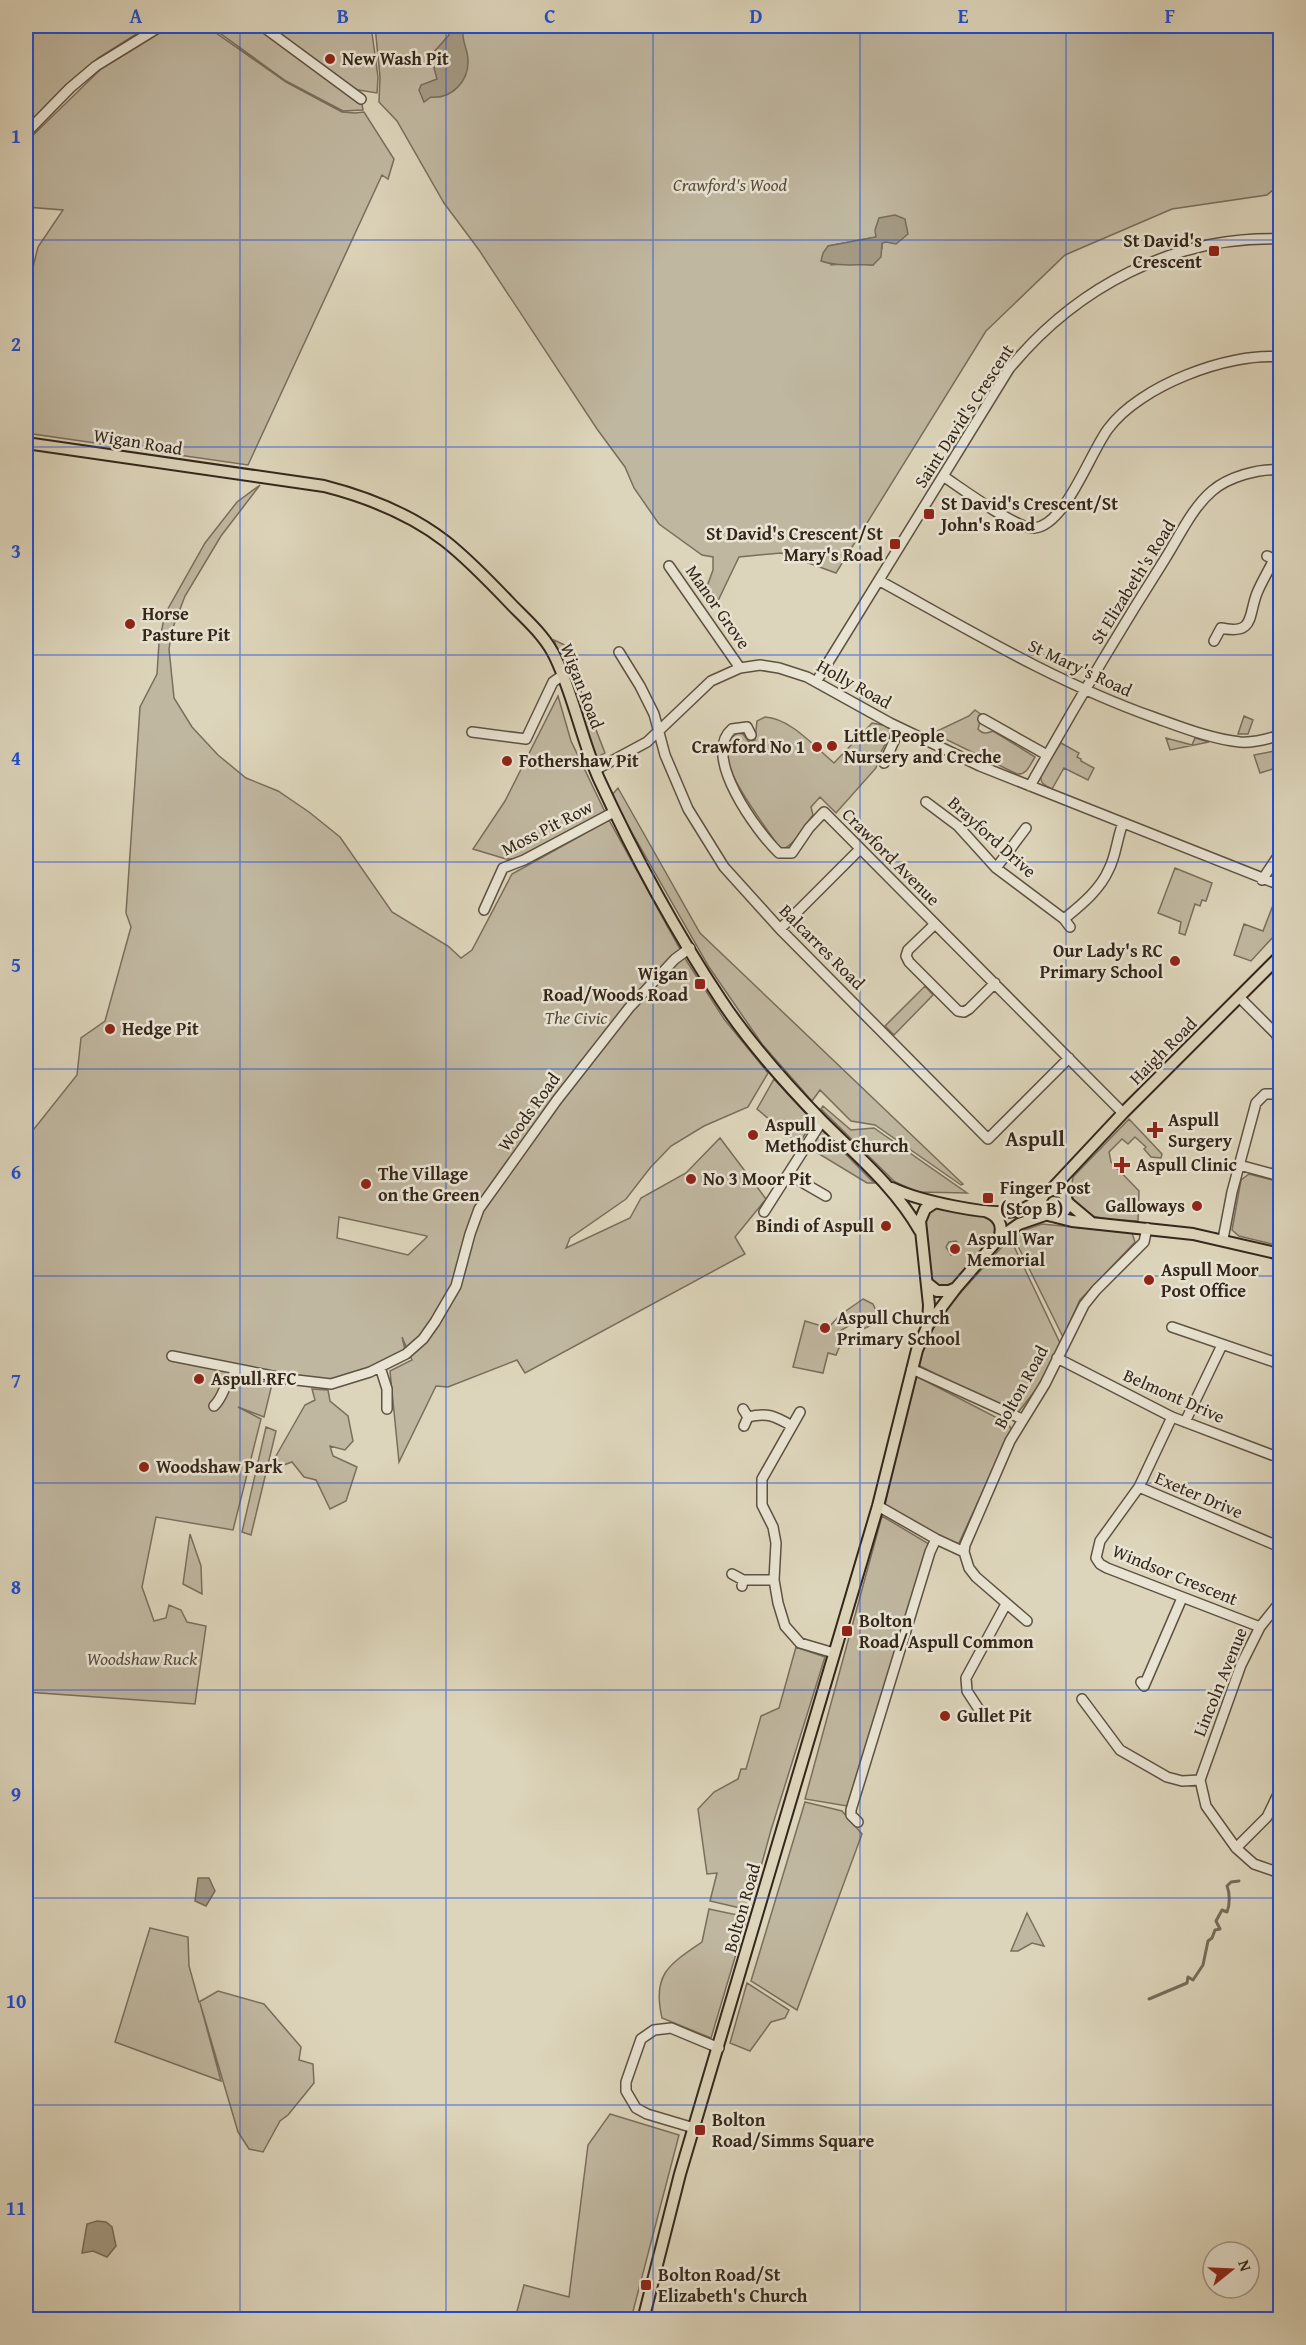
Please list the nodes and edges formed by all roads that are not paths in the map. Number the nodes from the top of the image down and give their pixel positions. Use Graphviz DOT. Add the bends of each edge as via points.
graph roads {
  1 [pos="161,26"];
  2 [pos="262,26"];
  3 [pos="360,99"];
  4 [pos="26,133"];
  5 [pos="1281,239"];
  6 [pos="1281,357"];
  7 [pos="26,443"];
  8 [pos="1281,471"];
  9 [pos="943,476"];
  10 [pos="1274,559"];
  11 [pos="669,566"];
  12 [pos="880,581"];
  13 [pos="1214,642"];
  14 [pos="619,652"];
  15 [pos="740,668"];
  16 [pos="562,675"];
  17 [pos="816,682"];
  18 [pos="1085,691"];
  19 [pos="984,719"];
  20 [pos="900,728"];
  21 [pos="750,729"];
  22 [pos="660,731"];
  23 [pos="472,732"];
  24 [pos="1281,735"];
  25 [pos="1047,755"];
  26 [pos="884,763"];
  27 [pos="595,770"];
  28 [pos="1030,786"];
  29 [pos="926,802"];
  30 [pos="614,812"];
  31 [pos="1123,824"];
  32 [pos="1026,828"];
  33 [pos="860,849"];
  34 [pos="1281,853"];
  35 [pos="996,868"];
  36 [pos="1262,880"];
  37 [pos="1281,885"];
  38 [pos="484,910"];
  39 [pos="935,924"];
  40 [pos="780,928"];
  41 [pos="690,948"];
  42 [pos="1281,956"];
  43 [pos="995,983"];
  44 [pos="1239,997"];
  45 [pos="1277,1049"];
  46 [pos="1069,1058"];
  47 [pos="1281,1094"];
  48 [pos="1123,1113"];
  49 [pos="822,1121"];
  50 [pos="1239,1165"];
  51 [pos="1070,1170"];
  52 [pos="788,1174"];
  53 [pos="1281,1176"];
  54 [pos="890,1186"];
  55 [pos="1047,1193"];
  56 [pos="826,1196"];
  57 [pos="1066,1198"];
  58 [pos="934,1203"];
  59 [pos="985,1211"];
  60 [pos="764,1212"];
  61 [pos="1050,1215"];
  62 [pos="1092,1223"];
  63 [pos="1147,1228"];
  64 [pos="920,1231"];
  65 [pos="999,1238"];
  66 [pos="1223,1239"];
  67 [pos="1281,1254"];
  68 [pos="927,1283"];
  69 [pos="956,1288"];
  70 [pos="928,1325"];
  71 [pos="1172,1327"];
  72 [pos="1222,1345"];
  73 [pos="171,1356"];
  74 [pos="1057,1358"];
  75 [pos="1281,1364"];
  76 [pos="380,1367"];
  77 [pos="912,1369"];
  78 [pos="239,1370"];
  79 [pos="214,1406"];
  80 [pos="387,1409"];
  81 [pos="800,1412"];
  82 [pos="745,1417"];
  83 [pos="1172,1417"];
  84 [pos="1022,1419"];
  85 [pos="1185,1422"];
  86 [pos="792,1426"];
  87 [pos="1281,1458"];
  88 [pos="1138,1487"];
  89 [pos="878,1506"];
  90 [pos="936,1539"];
  91 [pos="1281,1547"];
  92 [pos="964,1552"];
  93 [pos="732,1574"];
  94 [pos="774,1580"];
  95 [pos="1182,1598"];
  96 [pos="1281,1602"];
  97 [pos="1006,1604"];
  98 [pos="1027,1621"];
  99 [pos="1260,1627"];
  100 [pos="834,1653"];
  101 [pos="1140,1682"];
  102 [pos="1082,1699"];
  103 [pos="980,1711"];
  104 [pos="1200,1780"];
  105 [pos="1281,1790"];
  106 [pos="858,1822"];
  107 [pos="1236,1848"];
  108 [pos="1281,1873"];
  109 [pos="719,2048"];
  110 [pos="694,2128"];
  111 [pos="643,2319"];
  1 -- 4 [label="street" via="96,66"];
  2 -- 3 [label="street"];
  5 -- 9 [label="street, Saint David's Crescent" via="1243,240 1187,250 1119,277 1078,301 1009,369"];
  6 -- 9 [label="street" via="1238,359 1204,368 1143,399 1108,428 1059,514 1044,526 1025,528"];
  7 -- 16 [label="main road, Wigan Road" via="324,486 377,503 427,529 470,564 539,632"];
  8 -- 18 [label="street, St Elizabeth's Road" via="1245,475 1209,494"];
  9 -- 12 [label="street, Saint David's Crescent"];
  10 -- 13 [label="street" via="1257,594 1251,619 1237,629 1221,628"];
  11 -- 15 [label="street, Manor Grove"];
  12 -- 17 [label="street, Saint David's Crescent"];
  12 -- 18 [label="street, St Mary's Road"];
  14 -- 22 [label="street, Balcarres Road"];
  15 -- 17 [label="street, Holly Road" via="759,665 789,670"];
  15 -- 22 [label="street, Holly Road" via="711,681"];
  16 -- 23 [label="street" via="553,682 526,739"];
  16 -- 27 [label="main road, Wigan Road"];
  17 -- 20 [label="street, Holly Road"];
  18 -- 24 [label="street, St Mary's Road" via="1167,723 1220,738 1249,742"];
  18 -- 25 [label="street, St Elizabeth's Road"];
  19 -- 25 [label="street"];
  20 -- 26 [label="street"];
  20 -- 28 [label="street, Holly Road"];
  21 -- 33 [label="street, Crawford Avenue" via="739,727 727,734 722,757 743,806 772,846 779,853 792,853 821,809"];
  22 -- 27 [label="street, Holly Road"];
  22 -- 40 [label="street, Balcarres Road" via="676,783 702,836 737,884"];
  25 -- 28 [label="street, St Elizabeth's Road"];
  27 -- 30 [label="main road, Wigan Road"];
  28 -- 31 [label="street, Holly Road"];
  29 -- 35 [label="street, Brayford Drive" via="958,826"];
  30 -- 38 [label="street, Moss Pit Row" via="503,868"];
  30 -- 41 [label="main road, Wigan Road"];
  31 -- 35 [label="street, Brayford Drive" via="1104,879 1067,923"];
  31 -- 36 [label="street, Holly Road"];
  32 -- 35 [label="street"];
  33 -- 39 [label="street, Crawford Avenue"];
  33 -- 40 [label="street"];
  34 -- 36 [label="street"];
  36 -- 37 [label="street, Holly Road"];
  39 -- 43 [label="street, Crawford Avenue"];
  39 -- 43 [label="street, Crawford Avenue" via="906,956 958,1011 969,1009"];
  40 -- 46 [label="street, Balcarres Road" via="988,1139"];
  41 -- 49 [label="main road, Wigan Road" via="720,999 762,1056"];
  41 -- 76 [label="street, Woods Road" via="629,1008 479,1209 456,1286 435,1323 406,1354"];
  42 -- 44 [label="main road, Haigh Road"];
  43 -- 46 [label="street, Crawford Avenue"];
  44 -- 45 [label="street" via="1277,1035"];
  44 -- 48 [label="main road, Haigh Road"];
  46 -- 48 [label="street, Crawford Avenue"];
  47 -- 50 [label="street" via="1268,1093 1257,1100"];
  48 -- 51 [label="main road, Haigh Road"];
  49 -- 52 [label="street"];
  49 -- 54 [label="main road, Wigan Road"];
  50 -- 53 [label="street"];
  50 -- 66 [label="street"];
  51 -- 55 [label="main road, Haigh Road"];
  51 -- 57 [label="main road"];
  52 -- 56 [label="street"];
  52 -- 60 [label="street"];
  54 -- 58 [label="main road, Wigan Road"];
  54 -- 64 [label="main road, Wigan Road"];
  55 -- 57 [label="main road" via="1059,1190"];
  55 -- 59 [label="main road, Wigan Road" via="1020,1210"];
  55 -- 61 [label="main road" via="1042,1208"];
  57 -- 61 [label="main road" via="1063,1212"];
  57 -- 62 [label="main road"];
  58 -- 59 [label="main road, Wigan Road"];
  58 -- 64 [label="main road" via="922,1213"];
  59 -- 65 [label="main road" via="1000,1222"];
  61 -- 62 [label="main road"];
  61 -- 65 [label="main road, Bolton Road" via="1019,1224"];
  62 -- 63 [label="main road"];
  63 -- 66 [label="main road"];
  63 -- 74 [label="street, Bolton Road" via="1144,1242 1084,1305"];
  64 -- 68 [label="main road, Bolton Road"];
  65 -- 69 [label="main road, Bolton Road"];
  66 -- 67 [label="main road"];
  68 -- 69 [label="main road" via="936,1291"];
  68 -- 70 [label="main road, Bolton Road"];
  69 -- 70 [label="main road, Bolton Road"];
  70 -- 77 [label="main road, Bolton Road"];
  71 -- 72 [label="street"];
  72 -- 75 [label="street"];
  72 -- 85 [label="street"];
  73 -- 78 [label="street, Woods Road"];
  74 -- 83 [label="street, Belmont Drive"];
  74 -- 84 [label="street, Bolton Road" via="1046,1384"];
  76 -- 78 [label="street, Woods Road" via="331,1384"];
  76 -- 80 [label="street" via="387,1389"];
  77 -- 84 [label="street"];
  77 -- 89 [label="main road, Bolton Road"];
  78 -- 79 [label="street" via="225,1384"];
  81 -- 86 [label="street"];
  82 -- 86 [label="street" via="762,1413"];
  83 -- 85 [label="street, Belmont Drive"];
  83 -- 88 [label="street, Windsor Crescent"];
  84 -- 92 [label="street, Bolton Road"];
  85 -- 87 [label="street, Belmont Drive"];
  86 -- 94 [label="street" via="762,1479 762,1504 776,1543"];
  88 -- 91 [label="street, Exeter Drive"];
  88 -- 95 [label="street, Windsor Crescent" via="1100,1541 1096,1558 1107,1568"];
  89 -- 90 [label="street"];
  89 -- 100 [label="main road, Bolton Road"];
  90 -- 92 [label="street"];
  90 -- 106 [label="street" via="851,1810"];
  92 -- 97 [label="street" via="972,1573"];
  93 -- 94 [label="street" via="742,1583"];
  94 -- 100 [label="street" via="781,1615 790,1633 800,1643"];
  95 -- 99 [label="street, Windsor Crescent"];
  95 -- 101 [label="street" via="1144,1686"];
  96 -- 99 [label="street, Lincoln Avenue"];
  97 -- 98 [label="street"];
  97 -- 103 [label="street" via="966,1678 967,1691"];
  99 -- 104 [label="street, Lincoln Avenue" via="1241,1665"];
  100 -- 109 [label="main road, Bolton Road"];
  102 -- 104 [label="street" via="1120,1750 1167,1777"];
  104 -- 107 [label="street" via="1206,1806"];
  105 -- 107 [label="street" via="1267,1817"];
  107 -- 108 [label="street" via="1254,1864"];
  109 -- 110 [label="main road, Bolton Road"];
  109 -- 110 [label="street" via="670,2028 654,2030 641,2038 626,2082 626,2091 636,2108"];
  110 -- 111 [label="main road, Bolton Road"];
}
